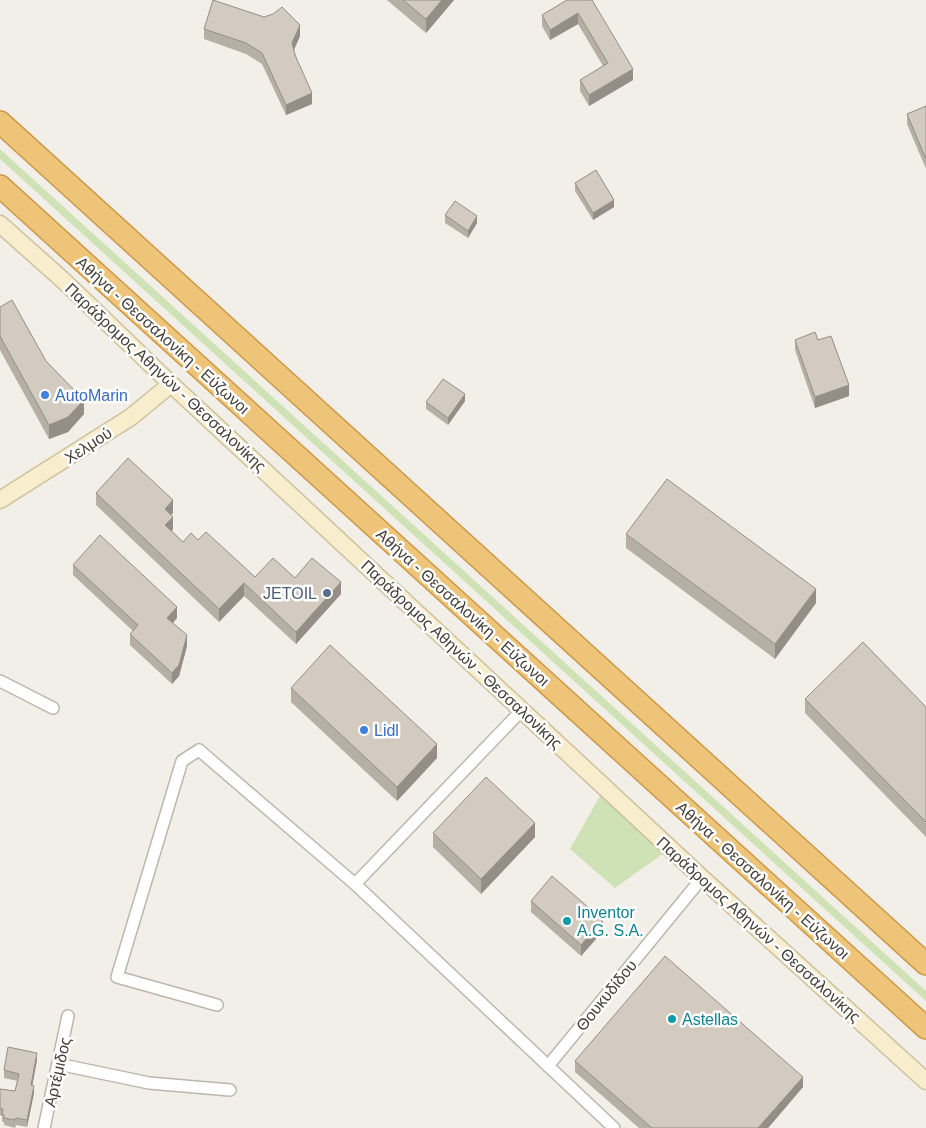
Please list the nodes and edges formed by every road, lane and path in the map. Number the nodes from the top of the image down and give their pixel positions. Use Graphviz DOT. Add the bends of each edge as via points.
graph roads {
  1 [pos="0,122"];
  2 [pos="0,186"];
  3 [pos="0,224"];
  4 [pos="171,384"];
  5 [pos="0,500"];
  6 [pos="0,681"];
  7 [pos="53,708"];
  8 [pos="522,710"];
  9 [pos="702,878"];
  10 [pos="355,884"];
  11 [pos="926,964"];
  12 [pos="217,1005"];
  13 [pos="68,1016"];
  14 [pos="926,1028"];
  15 [pos="58,1064"];
  16 [pos="548,1066"];
  17 [pos="926,1081"];
  18 [pos="230,1090"];
  19 [pos="44,1128"];
  20 [pos="614,1128"];
  1 -- 11 [label="highway"];
  2 -- 14 [label="highway, Αθήνα - Θεσσαλονίκη - Εύζωνοι"];
  3 -- 4 [label="main road, Παράδρομος Αθηνών - Θεσσαλονίκης"];
  4 -- 5 [label="main road, Χελμού" via="131,417"];
  4 -- 8 [label="main road, Παράδρομος Αθηνών - Θεσσαλονίκης"];
  6 -- 7 [label="street"];
  8 -- 9 [label="main road, Παράδρομος Αθηνών - Θεσσαλονίκης"];
  8 -- 10 [label="street"];
  9 -- 16 [label="street, Θουκυδίδου"];
  9 -- 17 [label="main road, Παράδρομος Αθηνών - Θεσσαλονίκης"];
  10 -- 12 [label="street" via="198,750 182,761 117,977"];
  10 -- 16 [label="street"];
  13 -- 15 [label="street, Αρτέμιδος"];
  15 -- 18 [label="street" via="149,1083"];
  15 -- 19 [label="street, Αρτέμιδος"];
  16 -- 20 [label="street"];
}
